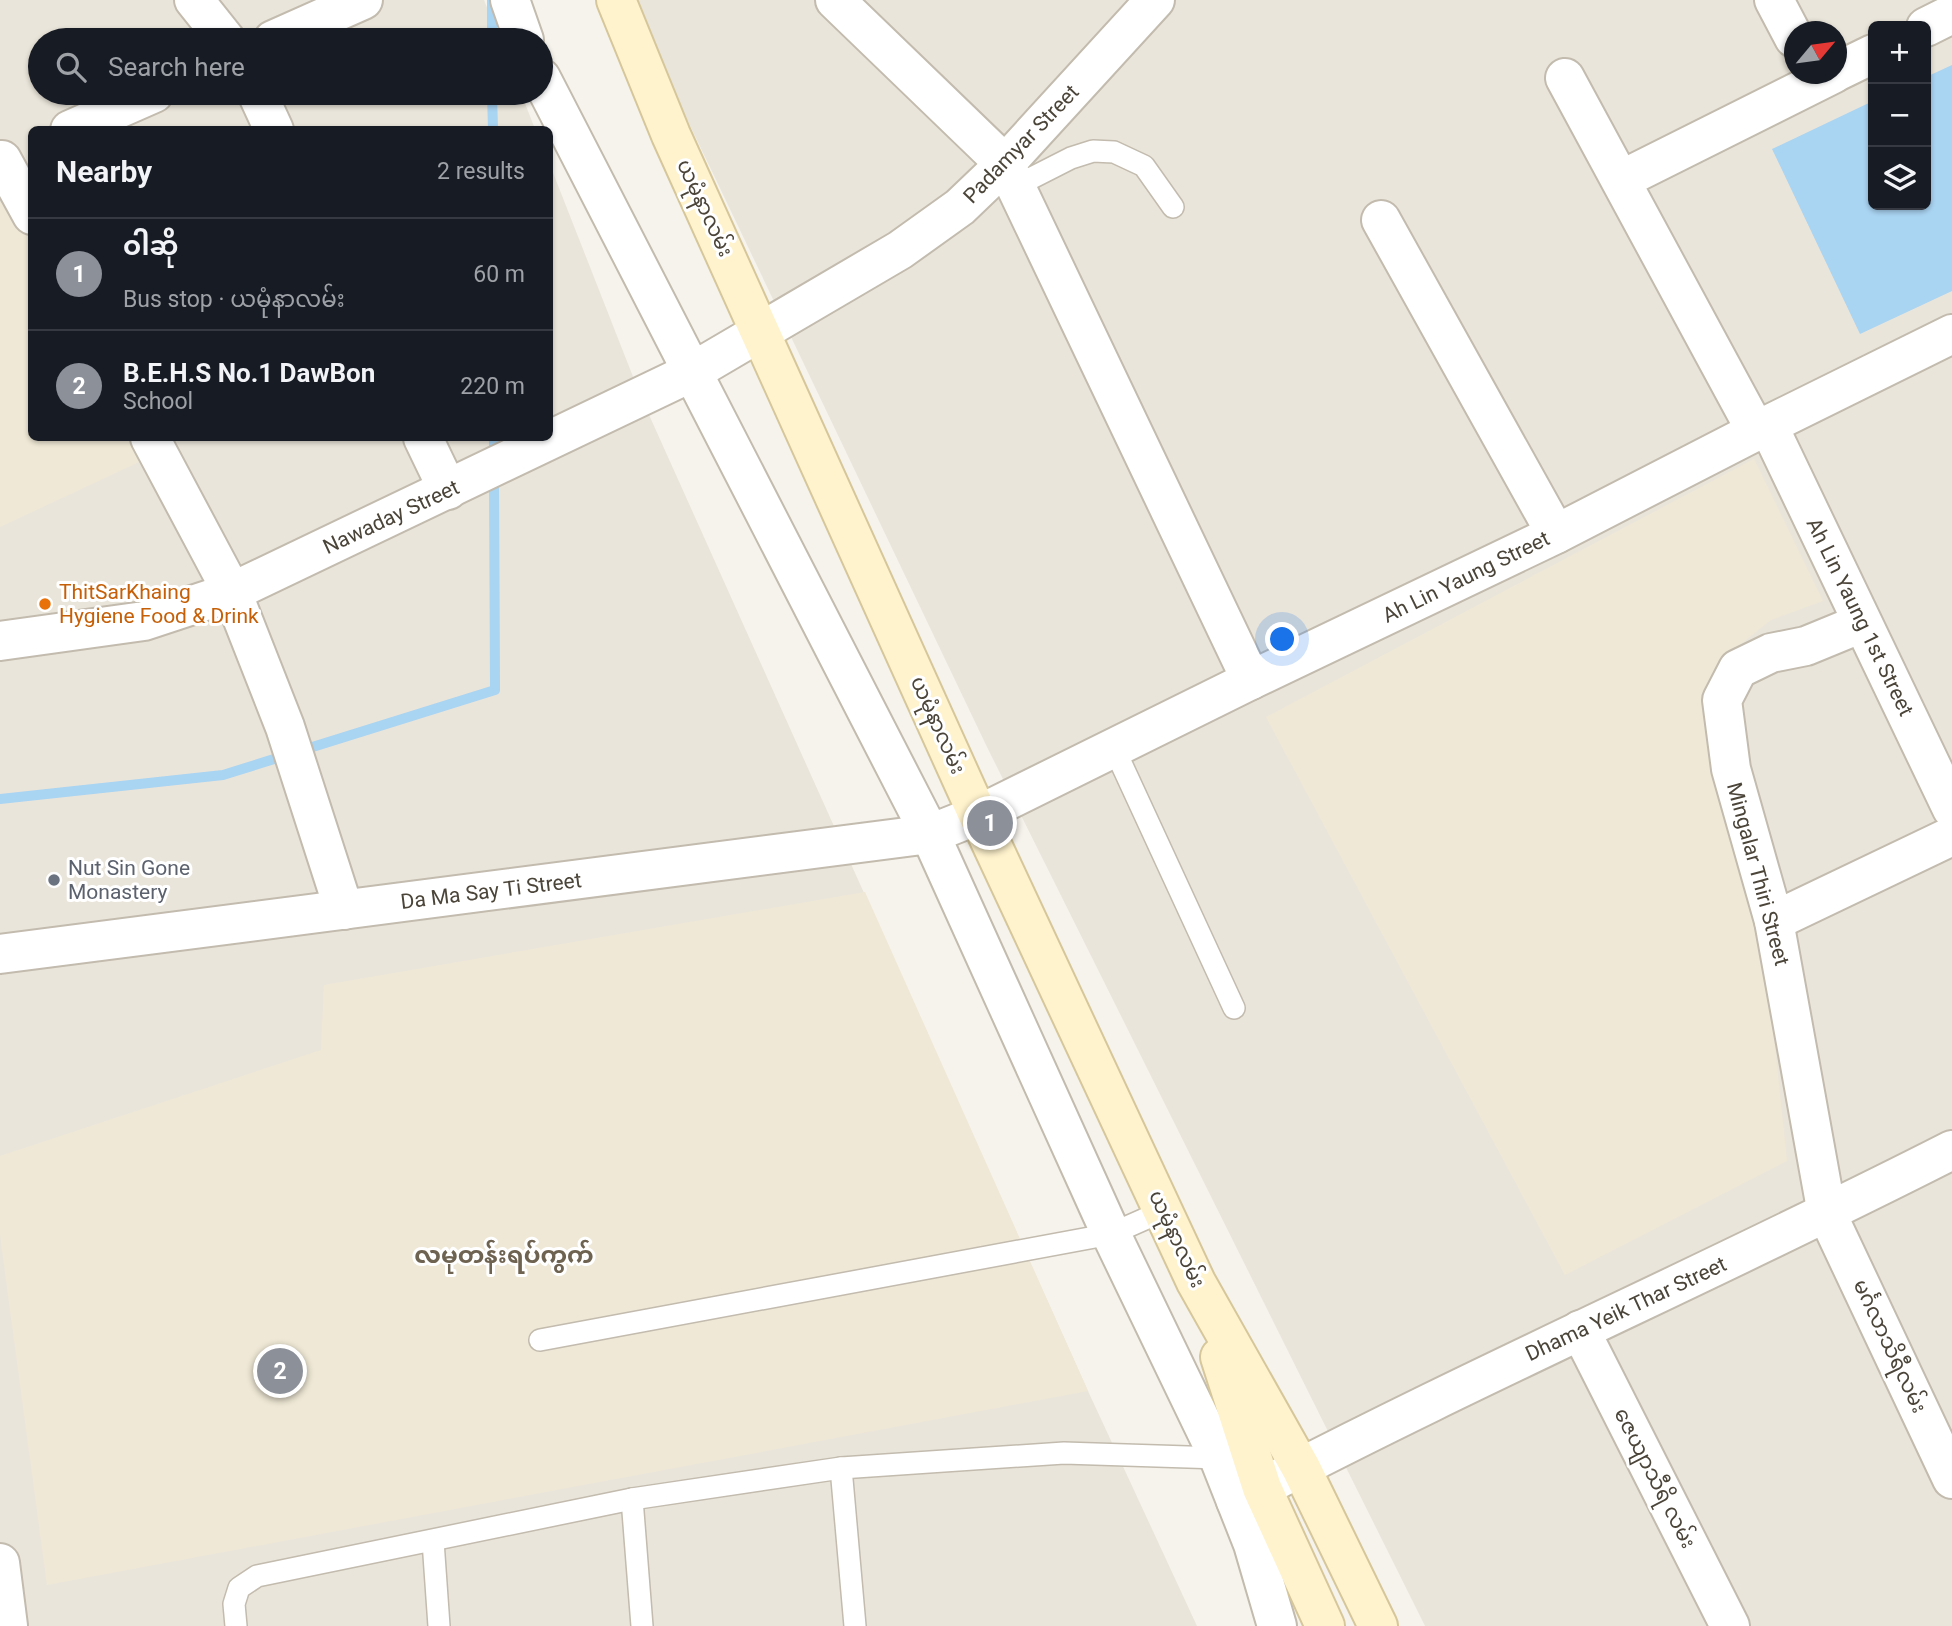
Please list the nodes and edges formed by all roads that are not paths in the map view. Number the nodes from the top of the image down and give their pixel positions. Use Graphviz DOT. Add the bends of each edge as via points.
graph roads {
  1 [pos="194,0"];
  2 [pos="363,0"];
  3 [pos="510,0"];
  4 [pos="616,0"];
  5 [pos="835,0"];
  6 [pos="1155,0"];
  7 [pos="1774,0"];
  8 [pos="1952,14"];
  9 [pos="1785,21"];
  10 [pos="1931,24"];
  11 [pos="216,28"];
  12 [pos="300,28"];
  13 [pos="520,28"];
  14 [pos="1868,56"];
  15 [pos="1847,66"];
  16 [pos="1565,78"];
  17 [pos="1808,84"];
  18 [pos="553,101"];
  19 [pos="127,105"];
  20 [pos="263,105"];
  21 [pos="79,126"];
  22 [pos="272,126"];
  23 [pos="11,155"];
  24 [pos="1011,175"];
  25 [pos="1621,180"];
  26 [pos="28,204"];
  27 [pos="1173,207"];
  28 [pos="1381,220"];
  29 [pos="761,331"];
  30 [pos="1952,334"];
  31 [pos="692,372"];
  32 [pos="1762,428"];
  33 [pos="553,439"];
  34 [pos="152,441"];
  35 [pos="424,441"];
  36 [pos="549,441"];
  37 [pos="448,490"];
  38 [pos="1556,534"];
  39 [pos="232,592"];
  40 [pos="1862,623"];
  41 [pos="0,641"];
  42 [pos="1251,680"];
  43 [pos="1114,748"];
  44 [pos="1952,809"];
  45 [pos="978,815"];
  46 [pos="930,834"];
  47 [pos="1952,836"];
  48 [pos="344,910"];
  49 [pos="1774,920"];
  50 [pos="0,954"];
  51 [pos="1234,1008"];
  52 [pos="1952,1150"];
  53 [pos="1163,1211"];
  54 [pos="1827,1214"];
  55 [pos="1111,1234"];
  56 [pos="1196,1282"];
  57 [pos="1580,1329"];
  58 [pos="540,1340"];
  59 [pos="1219,1458"];
  60 [pos="841,1468"];
  61 [pos="1301,1468"];
  62 [pos="1952,1479"];
  63 [pos="1249,1495"];
  64 [pos="632,1499"];
  65 [pos="433,1541"];
  66 [pos="0,1563"];
  67 [pos="8,1626"];
  68 [pos="236,1626"];
  69 [pos="439,1626"];
  70 [pos="642,1626"];
  71 [pos="855,1626"];
  72 [pos="1277,1626"];
  73 [pos="1325,1626"];
  74 [pos="1378,1626"];
  75 [pos="1730,1626"];
  1 -- 11 [label="street"];
  2 -- 12 [label="street"];
  3 -- 13 [label="street"];
  4 -- 29 [label="main road, ယမုံနာလမ်း" via="671,135"];
  5 -- 24 [label="street"];
  6 -- 24 [label="street, Padamyar Street"];
  7 -- 9 [label="street"];
  8 -- 10 [label="street"];
  14 -- 15 [label="street"];
  16 -- 25 [label="street, Ah Lin Yaung 1st Street"];
  17 -- 25 [label="street"];
  18 -- 31 [label="street"];
  19 -- 21 [label="street"];
  20 -- 22 [label="street"];
  23 -- 26 [label="street"];
  24 -- 27 [label="lane" via="1093,151 1114,152 1144,166"];
  24 -- 29 [label="street, Padamyar Street" via="900,250"];
  24 -- 42 [label="street"];
  25 -- 32 [label="street, Ah Lin Yaung 1st Street"];
  28 -- 38 [label="street"];
  29 -- 31 [label="street, Nawaday Street"];
  29 -- 45 [label="main road, ယမုံနာလမ်း"];
  30 -- 32 [label="street, Ah Lin Yaung Street"];
  31 -- 33 [label="street, Nawaday Street"];
  31 -- 46 [label="street"];
  32 -- 38 [label="street, Ah Lin Yaung Street"];
  32 -- 40 [label="street, Ah Lin Yaung 1st Street"];
  34 -- 39 [label="street"];
  35 -- 37 [label="street"];
  36 -- 37 [label="street, Nawaday Street"];
  37 -- 39 [label="street, Nawaday Street"];
  38 -- 42 [label="street, Ah Lin Yaung Street"];
  39 -- 41 [label="street, Nawaday Street" via="144,621"];
  39 -- 48 [label="street" via="285,727"];
  40 -- 44 [label="street, Ah Lin Yaung 1st Street"];
  40 -- 49 [label="street, Mingalar Thiri Street" via="1806,646 1771,653 1738,669 1722,700 1731,769"];
  42 -- 43 [label="street, Ah Lin Yaung Street"];
  43 -- 45 [label="street, Ah Lin Yaung Street"];
  43 -- 51 [label="lane"];
  45 -- 46 [label="street, Da Ma Say Ti Street"];
  45 -- 53 [label="main road, ယမုံနာလမ်း"];
  46 -- 48 [label="street, Da Ma Say Ti Street"];
  46 -- 55 [label="street"];
  47 -- 49 [label="street"];
  48 -- 50 [label="street, Da Ma Say Ti Street"];
  49 -- 54 [label="street, Mingalar Thiri Street"];
  52 -- 54 [label="street, Dhama Yeik Thar Street"];
  53 -- 55 [label="lane"];
  53 -- 56 [label="main road, ယမုံနာလမ်း"];
  54 -- 57 [label="street, Dhama Yeik Thar Street"];
  54 -- 62 [label="street, မင်္ဂလာသိရီလမ်း"];
  55 -- 58 [label="lane"];
  55 -- 59 [label="street"];
  56 -- 61 [label="main road, ယမုံနာလမ်း"];
  56 -- 63 [label="main road"];
  57 -- 61 [label="street, Dhama Yeik Thar Street"];
  57 -- 75 [label="street, ဇေယျာသီရိ လမ်း"];
  59 -- 60 [label="lane" via="1065,1453"];
  59 -- 63 [label="street"];
  60 -- 64 [label="lane"];
  60 -- 71 [label="lane"];
  61 -- 63 [label="street, Dhama Yeik Thar Street"];
  61 -- 74 [label="main road, ယမုံနာလမ်း"];
  63 -- 72 [label="street" via="1253,1544"];
  63 -- 73 [label="main road"];
  64 -- 65 [label="lane"];
  64 -- 70 [label="lane"];
  65 -- 68 [label="lane" via="257,1576 239,1588 234,1604"];
  65 -- 69 [label="lane"];
  66 -- 67 [label="street"];
}
